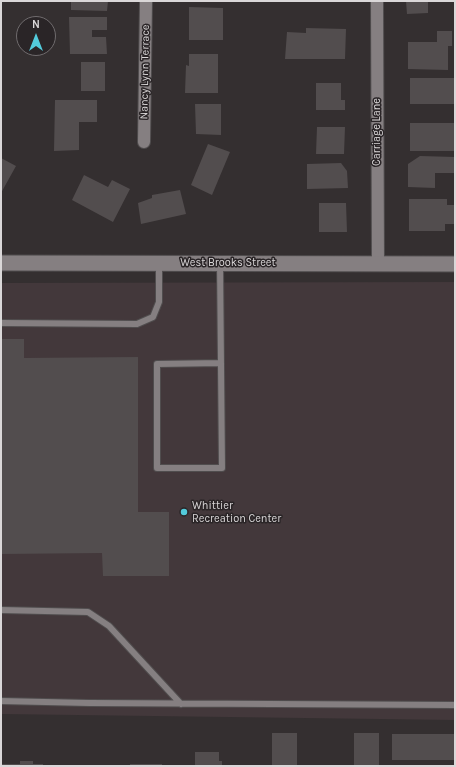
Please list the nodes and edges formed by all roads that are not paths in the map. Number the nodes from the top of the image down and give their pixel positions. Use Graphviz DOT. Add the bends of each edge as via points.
graph roads {
  1 [pos="146,1"];
  2 [pos="377,1"];
  3 [pos="144,142"];
  4 [pos="1,263"];
  5 [pos="159,263"];
  6 [pos="220,263"];
  7 [pos="378,264"];
  8 [pos="455,264"];
  9 [pos="1,323"];
  10 [pos="221,363"];
  11 [pos="1,610"];
  12 [pos="1,701"];
  13 [pos="181,704"];
  14 [pos="455,705"];
  1 -- 3 [label="street, Nancy Lynn Terrace"];
  2 -- 7 [label="street, Carriage Lane"];
  4 -- 5 [label="street, West Brooks Street"];
  5 -- 6 [label="street, West Brooks Street"];
  5 -- 9 [label="lane" via="159,302 153,316 137,324"];
  6 -- 7 [label="street, West Brooks Street"];
  6 -- 10 [label="lane"];
  7 -- 8 [label="street, West Brooks Street"];
  10 -- 10 [label="lane" via="157,364 157,468 222,468"];
  11 -- 13 [label="lane" via="88,612 109,626"];
  12 -- 13 [label="lane"];
  13 -- 14 [label="lane"];
}
